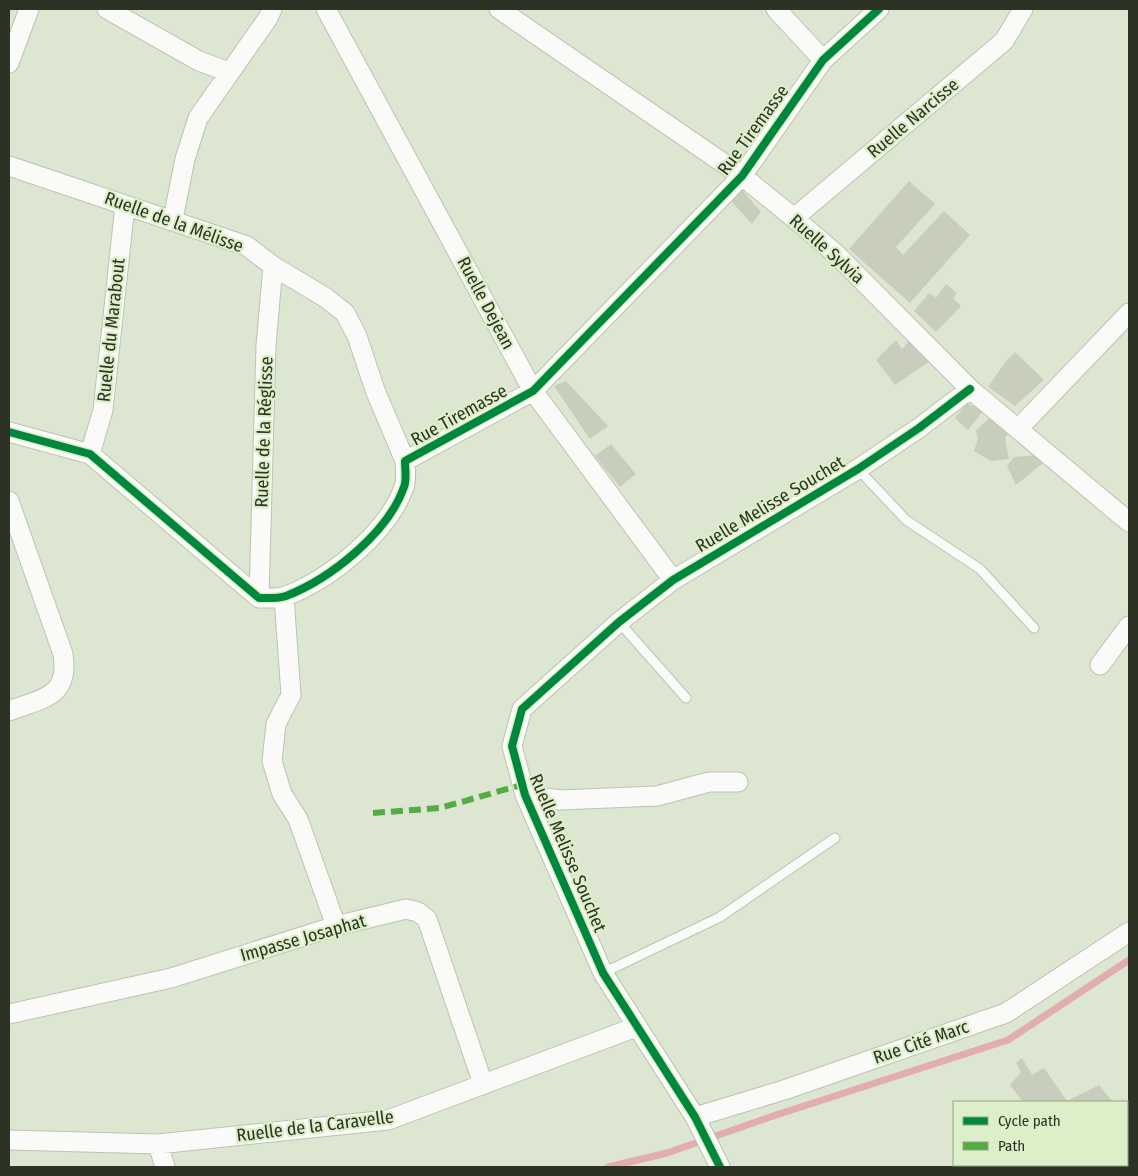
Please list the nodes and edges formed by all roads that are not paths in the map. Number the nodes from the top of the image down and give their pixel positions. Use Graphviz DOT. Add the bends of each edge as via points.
graph roads {
  1 [pos="29,9"];
  2 [pos="107,9"];
  3 [pos="272,9"];
  4 [pos="326,9"];
  5 [pos="500,9"];
  6 [pos="776,9"];
  7 [pos="879,9"];
  8 [pos="1023,9"];
  9 [pos="823,60"];
  10 [pos="9,63"];
  11 [pos="229,72"];
  12 [pos="9,166"];
  13 [pos="742,176"];
  14 [pos="125,205"];
  15 [pos="794,218"];
  16 [pos="173,219"];
  17 [pos="272,266"];
  18 [pos="1129,313"];
  19 [pos="970,389"];
  20 [pos="533,391"];
  21 [pos="1018,429"];
  22 [pos="9,432"];
  23 [pos="90,454"];
  24 [pos="406,461"];
  25 [pos="858,469"];
  26 [pos="9,501"];
  27 [pos="1129,522"];
  28 [pos="673,580"];
  29 [pos="284,597"];
  30 [pos="259,598"];
  31 [pos="619,622"];
  32 [pos="1129,626"];
  33 [pos="1034,628"];
  34 [pos="1100,665"];
  35 [pos="686,698"];
  36 [pos="9,712"];
  37 [pos="738,782"];
  38 [pos="525,795"];
  39 [pos="835,838"];
  40 [pos="336,926"];
  41 [pos="1129,932"];
  42 [pos="603,973"];
  43 [pos="9,1014"];
  44 [pos="636,1027"];
  45 [pos="483,1084"];
  46 [pos="698,1122"];
  47 [pos="9,1140"];
  48 [pos="158,1144"];
  49 [pos="165,1167"];
  50 [pos="720,1167"];
  1 -- 10 [label="street"];
  2 -- 11 [label="street" via="199,61"];
  3 -- 11 [label="street"];
  4 -- 20 [label="street, Ruelle Dejean"];
  5 -- 13 [label="street, Ruelle Sylvia"];
  6 -- 9 [label="street"];
  7 -- 9 [label="street, Rue Tiremasse"];
  8 -- 15 [label="street, Ruelle Narcisse" via="1004,42"];
  9 -- 13 [label="street, Rue Tiremasse"];
  11 -- 16 [label="street" via="198,118 185,159"];
  12 -- 14 [label="street, Ruelle de la Mélisse"];
  13 -- 15 [label="street, Ruelle Sylvia"];
  13 -- 20 [label="street, Rue Tiremasse"];
  14 -- 16 [label="street, Ruelle de la Mélisse"];
  14 -- 23 [label="street, Ruelle du Marabout" via="103,410"];
  15 -- 19 [label="street, Ruelle Sylvia" via="836,255"];
  16 -- 17 [label="street, Ruelle de la Mélisse" via="247,246"];
  17 -- 24 [label="street, Ruelle de la Mélisse" via="345,313"];
  17 -- 30 [label="street, Ruelle de la Réglisse" via="266,345"];
  18 -- 21 [label="street"];
  19 -- 21 [label="street, Ruelle Sylvia"];
  19 -- 25 [label="street, Ruelle Melisse Souchet"];
  20 -- 24 [label="street, Rue Tiremasse"];
  20 -- 28 [label="street, Ruelle Dejean"];
  21 -- 27 [label="street, Ruelle Sylvia"];
  22 -- 23 [label="street"];
  23 -- 30 [label="street"];
  24 -- 29 [label="street, Rue Tiremasse" via="405,485 395,508 380,529 336,569"];
  25 -- 28 [label="street, Ruelle Melisse Souchet"];
  25 -- 33 [label="lane" via="906,520 980,569"];
  26 -- 36 [label="street" via="63,654 66,672 63,684 54,693"];
  28 -- 31 [label="street, Ruelle Melisse Souchet"];
  29 -- 30 [label="street, Rue Tiremasse"];
  29 -- 40 [label="street" via="291,695 276,724 272,761 282,794 298,819"];
  31 -- 35 [label="lane"];
  31 -- 38 [label="street, Ruelle Melisse Souchet" via="522,709 512,746"];
  32 -- 34 [label="street"];
  37 -- 38 [label="street" via="710,782 657,796 560,800"];
  38 -- 42 [label="street, Ruelle Melisse Souchet"];
  39 -- 42 [label="lane" via="720,917"];
  40 -- 43 [label="street, Impasse Josaphat" via="171,978"];
  40 -- 45 [label="street, Impasse Josaphat" via="406,909 427,919"];
  41 -- 46 [label="street, Rue Cité Marc" via="1006,1013"];
  42 -- 44 [label="street, Ruelle Melisse Souchet"];
  44 -- 45 [label="street, Ruelle de la Caravelle"];
  44 -- 46 [label="street, Ruelle Melisse Souchet"];
  45 -- 48 [label="street, Ruelle de la Caravelle" via="388,1120"];
  46 -- 50 [label="street, Ruelle Melisse Souchet"];
  47 -- 48 [label="street, Ruelle de la Caravelle"];
  48 -- 49 [label="street"];
}
